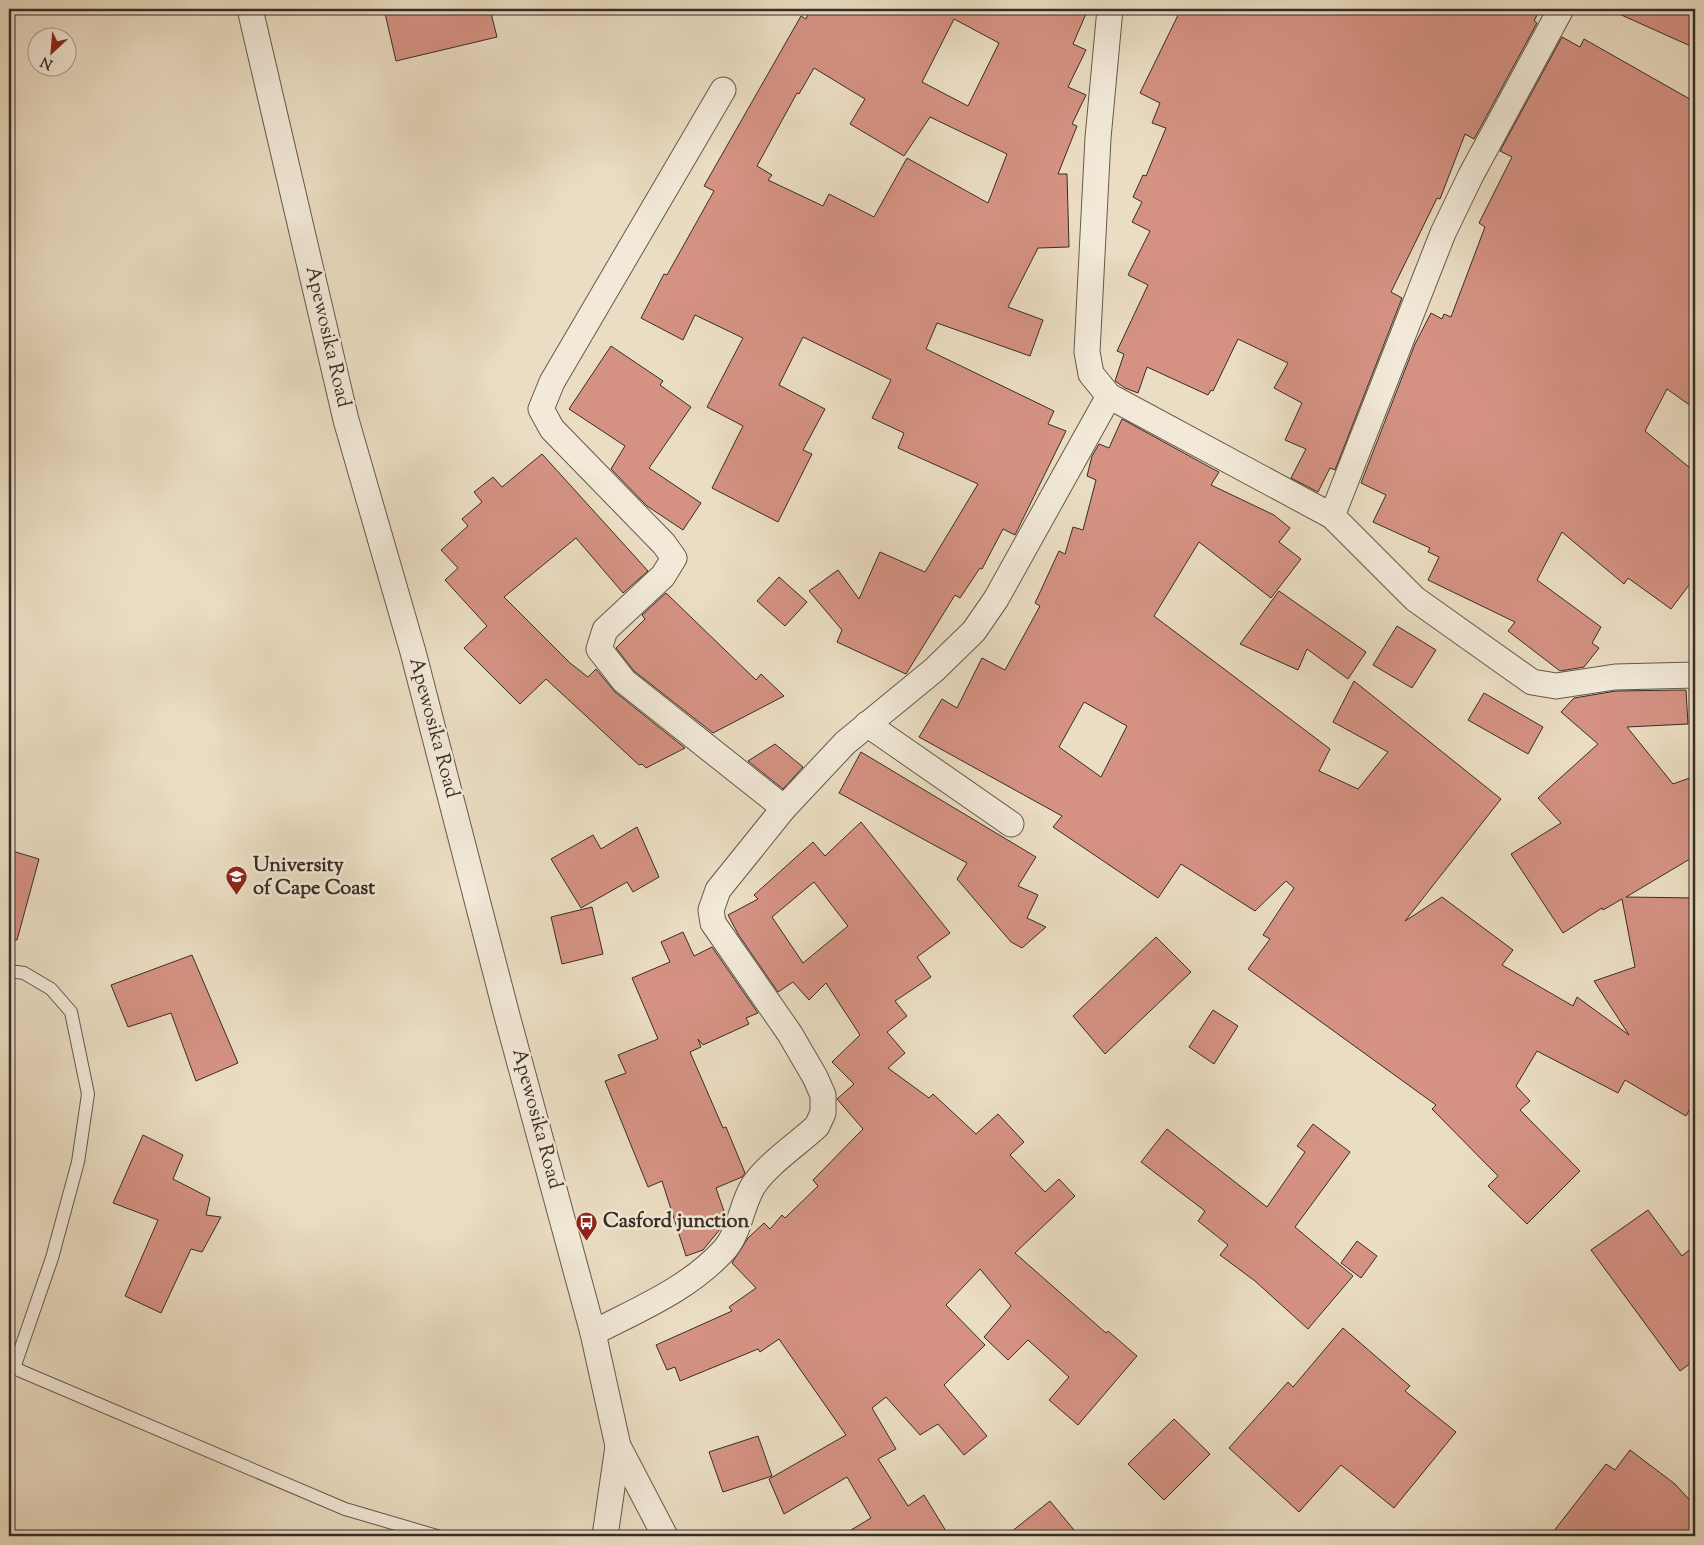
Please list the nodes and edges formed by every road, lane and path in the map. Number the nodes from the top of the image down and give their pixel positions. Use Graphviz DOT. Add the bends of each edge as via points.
graph roads {
  1 [pos="250,9"];
  2 [pos="1110,9"];
  3 [pos="1562,9"];
  4 [pos="723,90"];
  5 [pos="1110,396"];
  6 [pos="1332,516"];
  7 [pos="1695,675"];
  8 [pos="867,724"];
  9 [pos="784,808"];
  10 [pos="1011,824"];
  11 [pos="9,971"];
  12 [pos="593,1333"];
  13 [pos="11,1367"];
  14 [pos="618,1446"];
  15 [pos="437,1536"];
  16 [pos="605,1536"];
  17 [pos="665,1536"];
  1 -- 12 [label="street, Apewosika Road" via="346,420 413,652"];
  2 -- 5 [label="street" via="1098,138 1087,352 1091,374"];
  3 -- 6 [label="street" via="1470,175 1443,233"];
  4 -- 9 [label="street" via="552,382 542,409 552,429 674,558 663,576 606,630 599,649 624,681"];
  5 -- 6 [label="street"];
  5 -- 8 [label="street" via="996,599 974,631 934,670"];
  6 -- 7 [label="street" via="1415,599 1532,682 1556,686 1615,677"];
  8 -- 9 [label="street"];
  8 -- 10 [label="street"];
  9 -- 12 [label="street" via="718,890 712,910 713,923 790,1034 823,1095 823,1113 817,1126 753,1186 738,1226 726,1247 711,1262 667,1295"];
  11 -- 13 [label="lane" via="24,973 51,989 71,1012 88,1094 78,1162 52,1258"];
  12 -- 14 [label="street, Apewosika Road"];
  13 -- 15 [label="lane" via="345,1509"];
  14 -- 16 [label="street, Apewosika Road"];
  14 -- 17 [label="street, Apewosika Road"];
}
